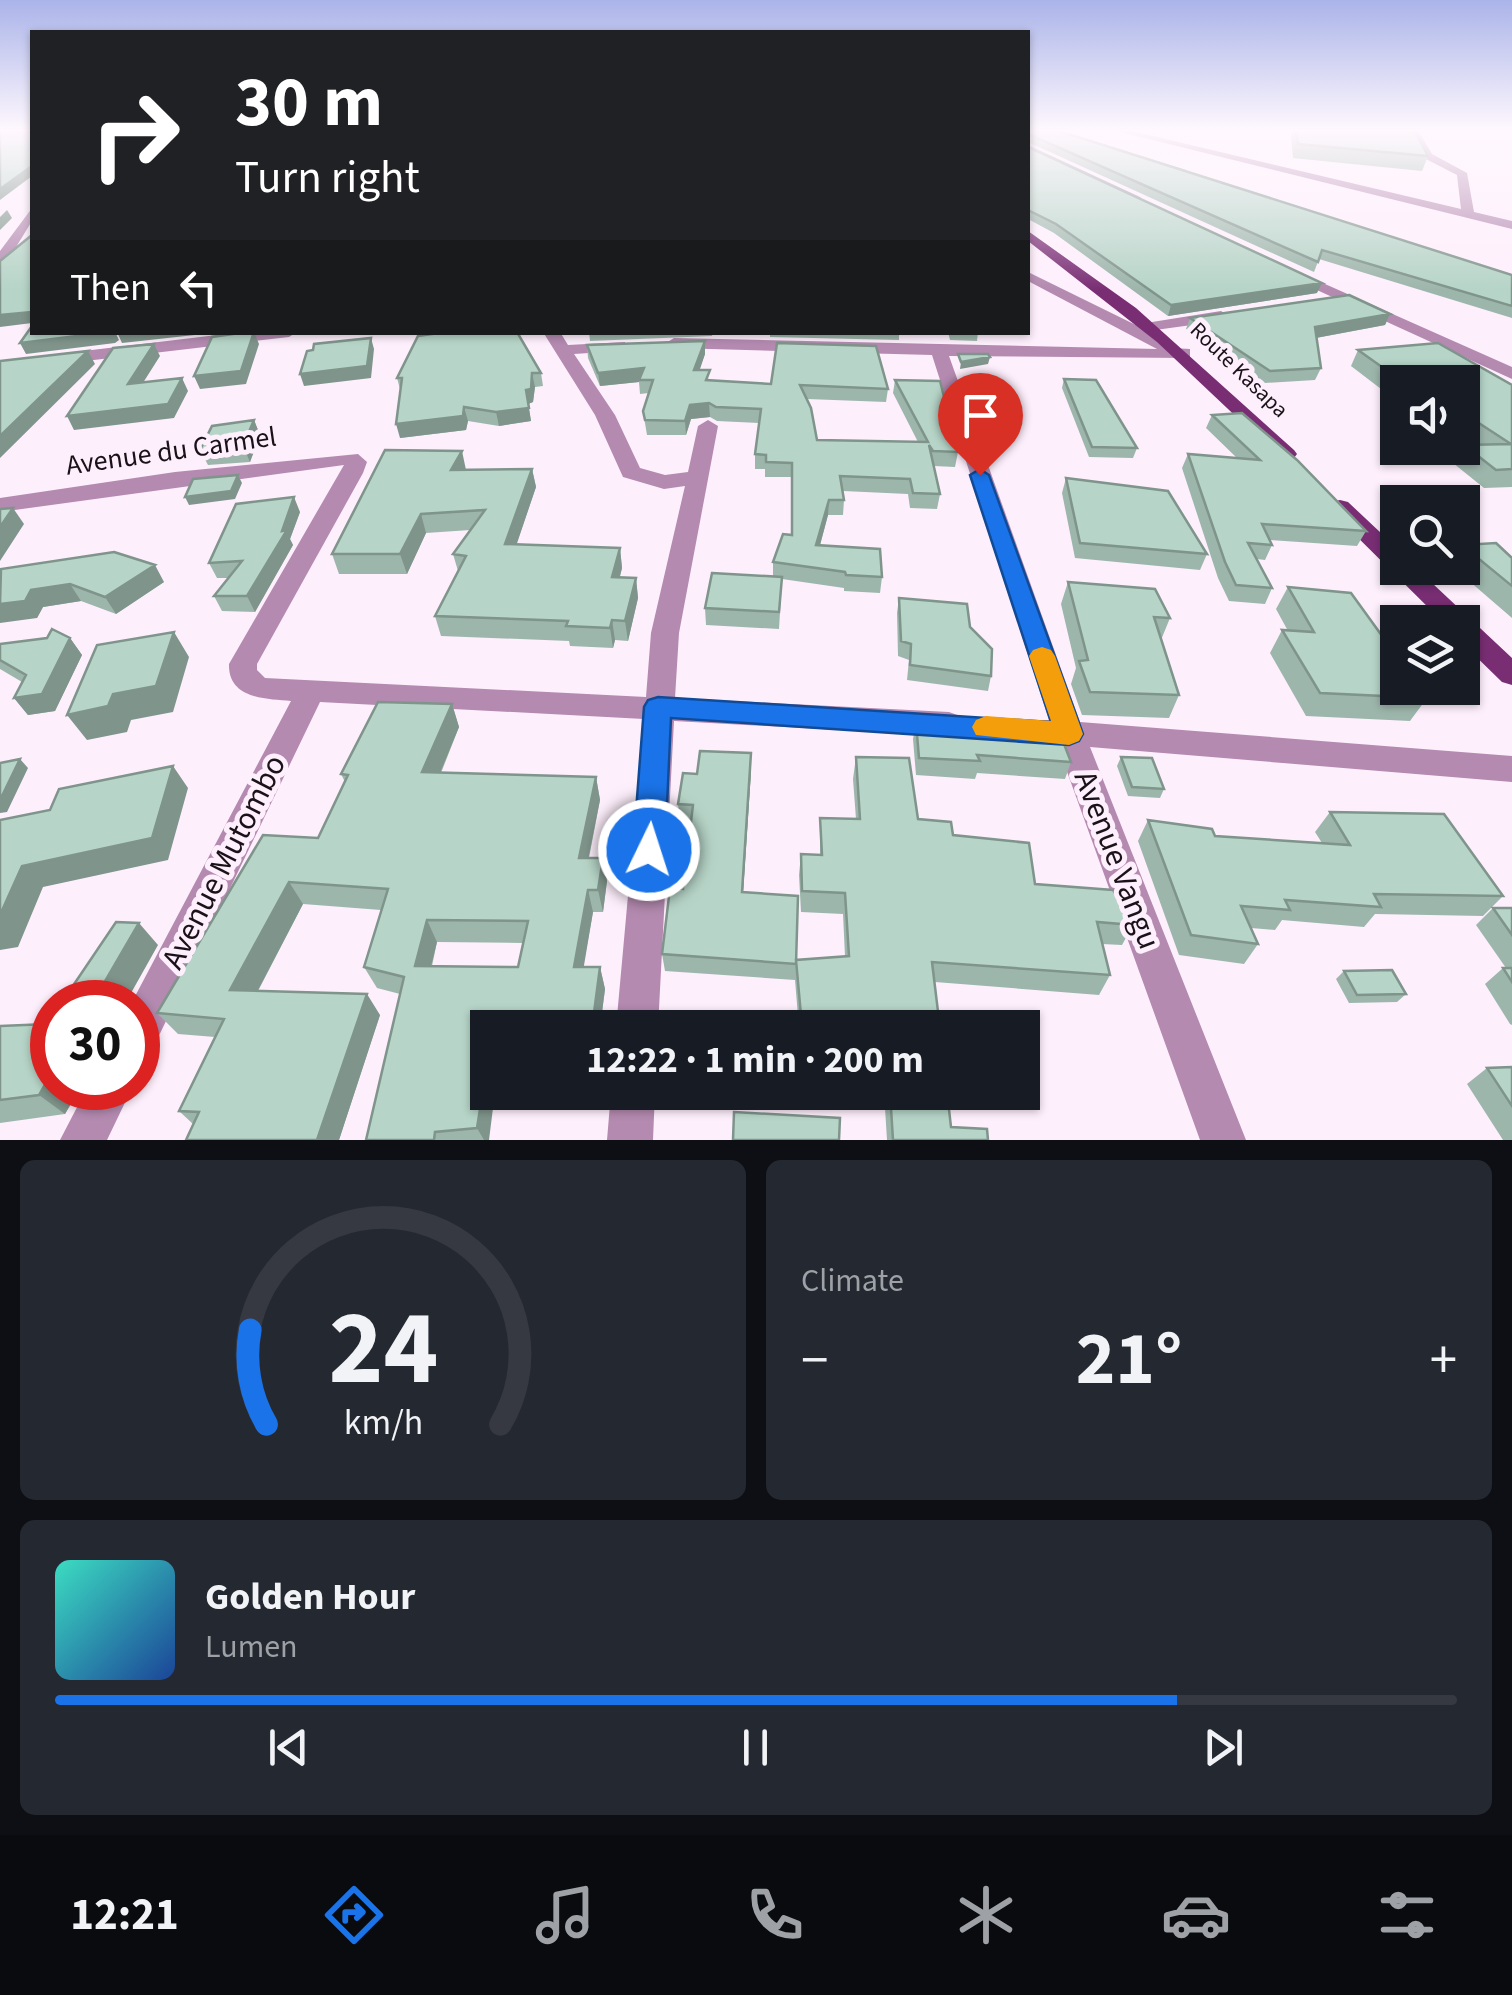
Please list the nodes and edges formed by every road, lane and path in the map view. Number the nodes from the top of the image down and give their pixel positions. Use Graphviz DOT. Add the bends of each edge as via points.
graph roads {
  1 [pos="1101,183"];
  2 [pos="1339,183"];
  3 [pos="1463,183"];
  4 [pos="16,210"];
  5 [pos="30,210"];
  6 [pos="1157,210"];
  7 [pos="30,213"];
  8 [pos="1468,214"];
  9 [pos="1512,225"];
  10 [pos="1030,236"];
  11 [pos="0,262"];
  12 [pos="1270,263"];
  13 [pos="1030,277"];
  14 [pos="1345,296"];
  15 [pos="1309,302"];
  16 [pos="1238,314"];
  17 [pos="1152,327"];
  18 [pos="245,335"];
  19 [pos="557,341"];
  20 [pos="660,343"];
  21 [pos="641,344"];
  22 [pos="939,351"];
  23 [pos="1184,353"];
  24 [pos="0,366"];
  25 [pos="1512,374"];
  26 [pos="708,426"];
  27 [pos="1298,465"];
  28 [pos="694,478"];
  29 [pos="1326,493"];
  30 [pos="0,505"];
  31 [pos="1380,546"];
  32 [pos="1420,585"];
  33 [pos="1440,605"];
  34 [pos="1480,644"];
  35 [pos="1512,675"];
  36 [pos="312,691"];
  37 [pos="658,707"];
  38 [pos="1069,734"];
  39 [pos="1512,769"];
  40 [pos="160,990"];
  41 [pos="638,1010"];
  42 [pos="99,1110"];
  43 [pos="632,1110"];
  44 [pos="83,1140"];
  45 [pos="630,1140"];
  46 [pos="1222,1140"];
  1 -- 6 [label="street"];
  2 -- 8 [label="street"];
  3 -- 8 [label="street"];
  4 -- 5 [label="street"];
  7 -- 11 [label="street"];
  8 -- 9 [label="street"];
  10 -- 17 [label="main road, Route Kasapa"];
  12 -- 14 [label="street"];
  13 -- 23 [label="street"];
  14 -- 15 [label="street"];
  14 -- 25 [label="street"];
  16 -- 17 [label="street"];
  17 -- 23 [label="main road, Route Kasapa"];
  18 -- 24 [label="street"];
  19 -- 21 [label="street"];
  19 -- 28 [label="street" via="605,415 630,472 664,482"];
  20 -- 22 [label="street"];
  22 -- 23 [label="street"];
  22 -- 38 [label="street, Avenue Vangu"];
  23 -- 27 [label="main road, Route Kasapa"];
  26 -- 28 [label="street"];
  28 -- 37 [label="street"];
  29 -- 31 [label="main road"];
  30 -- 36 [label="street, Avenue du Carmel" via="351,458 356,462 349,480 242,664 258,688"];
  32 -- 33 [label="main road"];
  34 -- 35 [label="main road"];
  36 -- 37 [label="street"];
  36 -- 40 [label="street, Avenue Mutombo"];
  37 -- 38 [label="street"];
  37 -- 41 [label="street"];
  38 -- 39 [label="street"];
  38 -- 46 [label="street, Avenue Vangu"];
  42 -- 44 [label="street"];
  43 -- 45 [label="street"];
}
